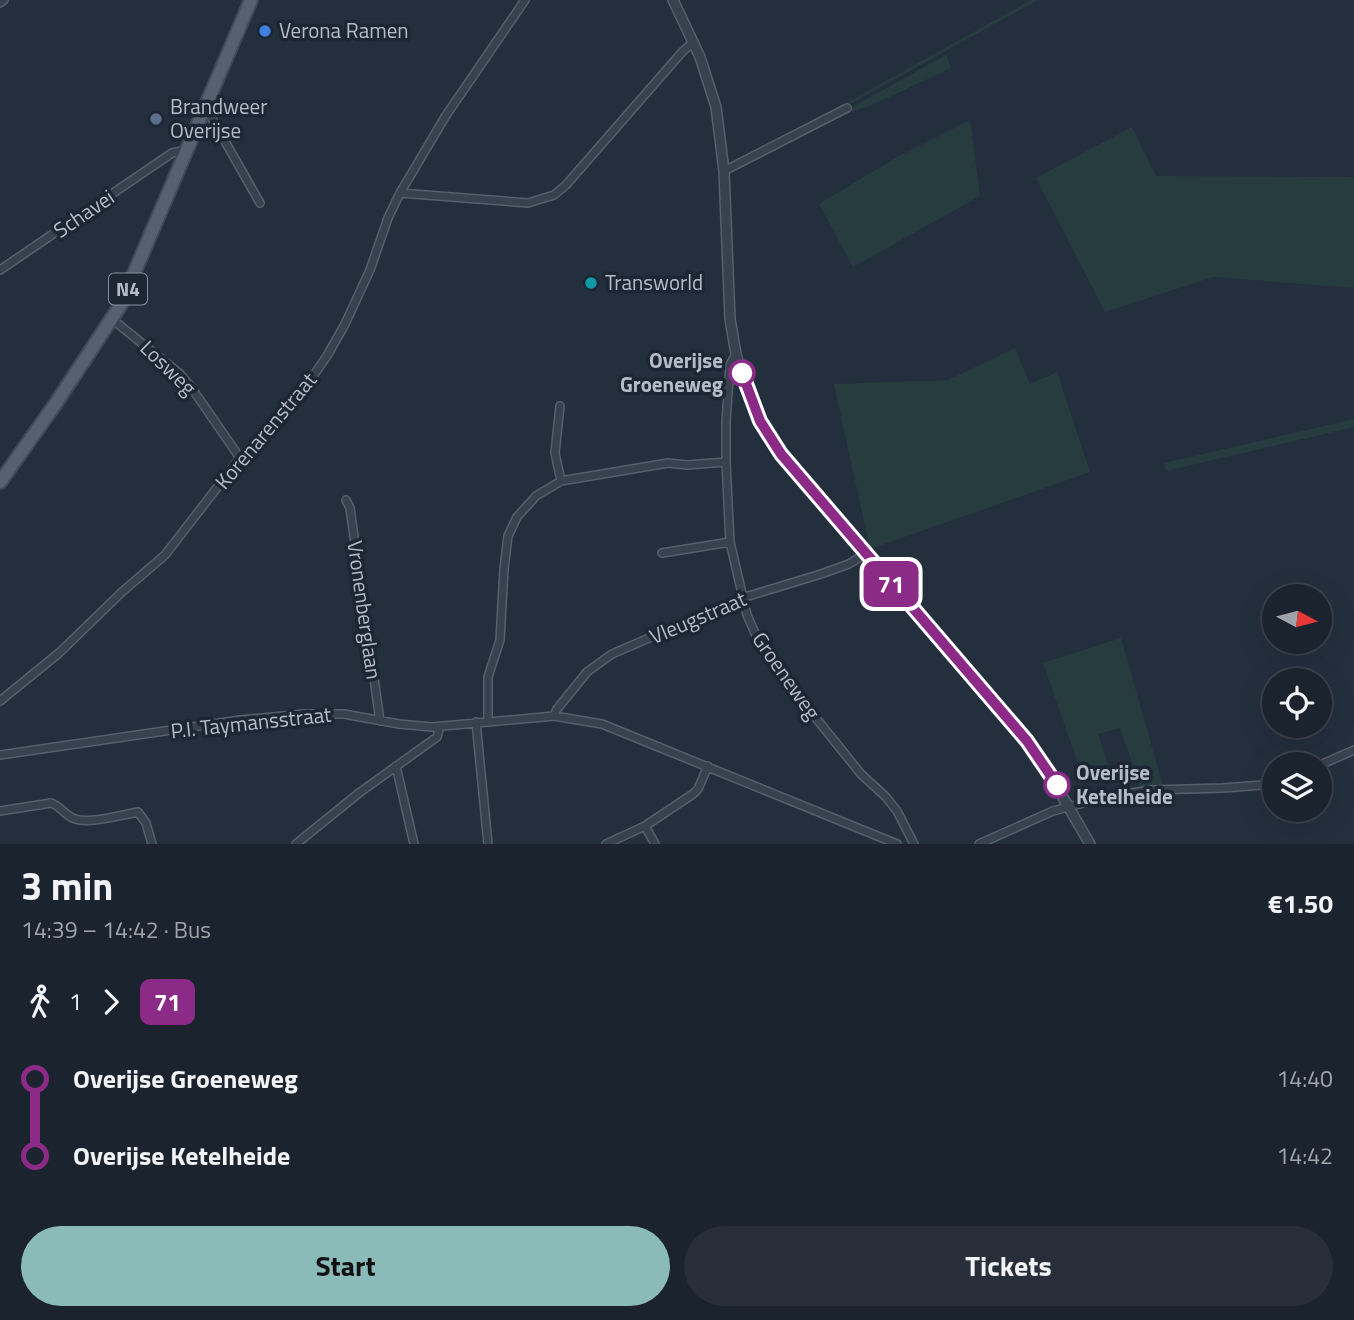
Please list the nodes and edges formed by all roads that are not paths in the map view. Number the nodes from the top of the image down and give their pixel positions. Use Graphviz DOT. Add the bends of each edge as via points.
graph roads {
  1 [pos="251,0"];
  2 [pos="525,0"];
  3 [pos="673,0"];
  4 [pos="694,42"];
  5 [pos="847,108"];
  6 [pos="204,112"];
  7 [pos="185,156"];
  8 [pos="167,157"];
  9 [pos="724,172"];
  10 [pos="400,193"];
  11 [pos="260,203"];
  12 [pos="0,270"];
  13 [pos="112,319"];
  14 [pos="736,354"];
  15 [pos="560,406"];
  16 [pos="240,458"];
  17 [pos="726,462"];
  18 [pos="561,481"];
  19 [pos="0,482"];
  20 [pos="346,500"];
  21 [pos="730,542"];
  22 [pos="662,553"];
  23 [pos="865,554"];
  24 [pos="741,598"];
  25 [pos="1,698"];
  26 [pos="554,716"];
  27 [pos="380,721"];
  28 [pos="488,721"];
  29 [pos="476,722"];
  30 [pos="440,726"];
  31 [pos="1354,750"];
  32 [pos="0,755"];
  33 [pos="1332,760"];
  34 [pos="396,766"];
  35 [pos="708,766"];
  36 [pos="1262,785"];
  37 [pos="1069,807"];
  38 [pos="0,811"];
  39 [pos="645,826"];
  40 [pos="152,844"];
  41 [pos="296,844"];
  42 [pos="414,844"];
  43 [pos="488,844"];
  44 [pos="606,844"];
  45 [pos="655,844"];
  46 [pos="897,844"];
  47 [pos="914,844"];
  48 [pos="979,844"];
  49 [pos="1090,844"];
  1 -- 6 [label="main road, N4"];
  2 -- 10 [label="street, Korenarenstraat" via="445,117"];
  3 -- 4 [label="street"];
  4 -- 9 [label="street" via="716,107"];
  4 -- 10 [label="street" via="554,195 535,201"];
  5 -- 9 [label="street"];
  6 -- 7 [label="main road, N4"];
  6 -- 11 [label="street"];
  7 -- 8 [label="street"];
  7 -- 8 [label="street, Schavei" via="178,151"];
  7 -- 13 [label="main road, N4"];
  8 -- 12 [label="street, Schavei"];
  9 -- 14 [label="street" via="727,278"];
  10 -- 16 [label="street, Korenarenstraat" via="365,283 327,356 290,409"];
  13 -- 16 [label="street, Losweg" via="180,374"];
  13 -- 19 [label="main road, N4"];
  14 -- 17 [label="street, Groeneweg" via="730,365"];
  14 -- 23 [label="street" via="745,386 774,443"];
  15 -- 18 [label="street" via="555,453"];
  16 -- 25 [label="street, Korenarenstraat" via="165,555 59,653"];
  17 -- 18 [label="street" via="668,463"];
  17 -- 21 [label="street, Groeneweg"];
  18 -- 28 [label="street" via="536,496 517,517 508,536 500,639 488,677"];
  20 -- 27 [label="street, Vronenberglaan"];
  21 -- 22 [label="street"];
  21 -- 24 [label="street, Groeneweg"];
  23 -- 24 [label="street, Vleugstraat" via="821,575"];
  23 -- 37 [label="street" via="1032,747"];
  24 -- 26 [label="street, Vleugstraat" via="612,654 587,672"];
  24 -- 47 [label="street, Groeneweg" via="754,632 786,681 897,811"];
  26 -- 28 [label="street, P.I. Taymansstraat"];
  26 -- 35 [label="street, P.I. Taymansstraat" via="602,723"];
  27 -- 30 [label="street, P.I. Taymansstraat"];
  27 -- 32 [label="street, P.I. Taymansstraat" via="333,713 304,714"];
  28 -- 29 [label="street, P.I. Taymansstraat"];
  29 -- 30 [label="street, P.I. Taymansstraat"];
  29 -- 43 [label="street"];
  30 -- 34 [label="street" via="437,737"];
  31 -- 33 [label="street"];
  34 -- 41 [label="street"];
  34 -- 42 [label="street"];
  35 -- 39 [label="street" via="698,789"];
  35 -- 46 [label="street, P.I. Taymansstraat"];
  36 -- 37 [label="street" via="1151,790"];
  37 -- 48 [label="street"];
  37 -- 49 [label="street"];
  38 -- 40 [label="street" via="51,803 74,819 85,820 138,812"];
  39 -- 44 [label="street"];
  39 -- 45 [label="street"];
}
